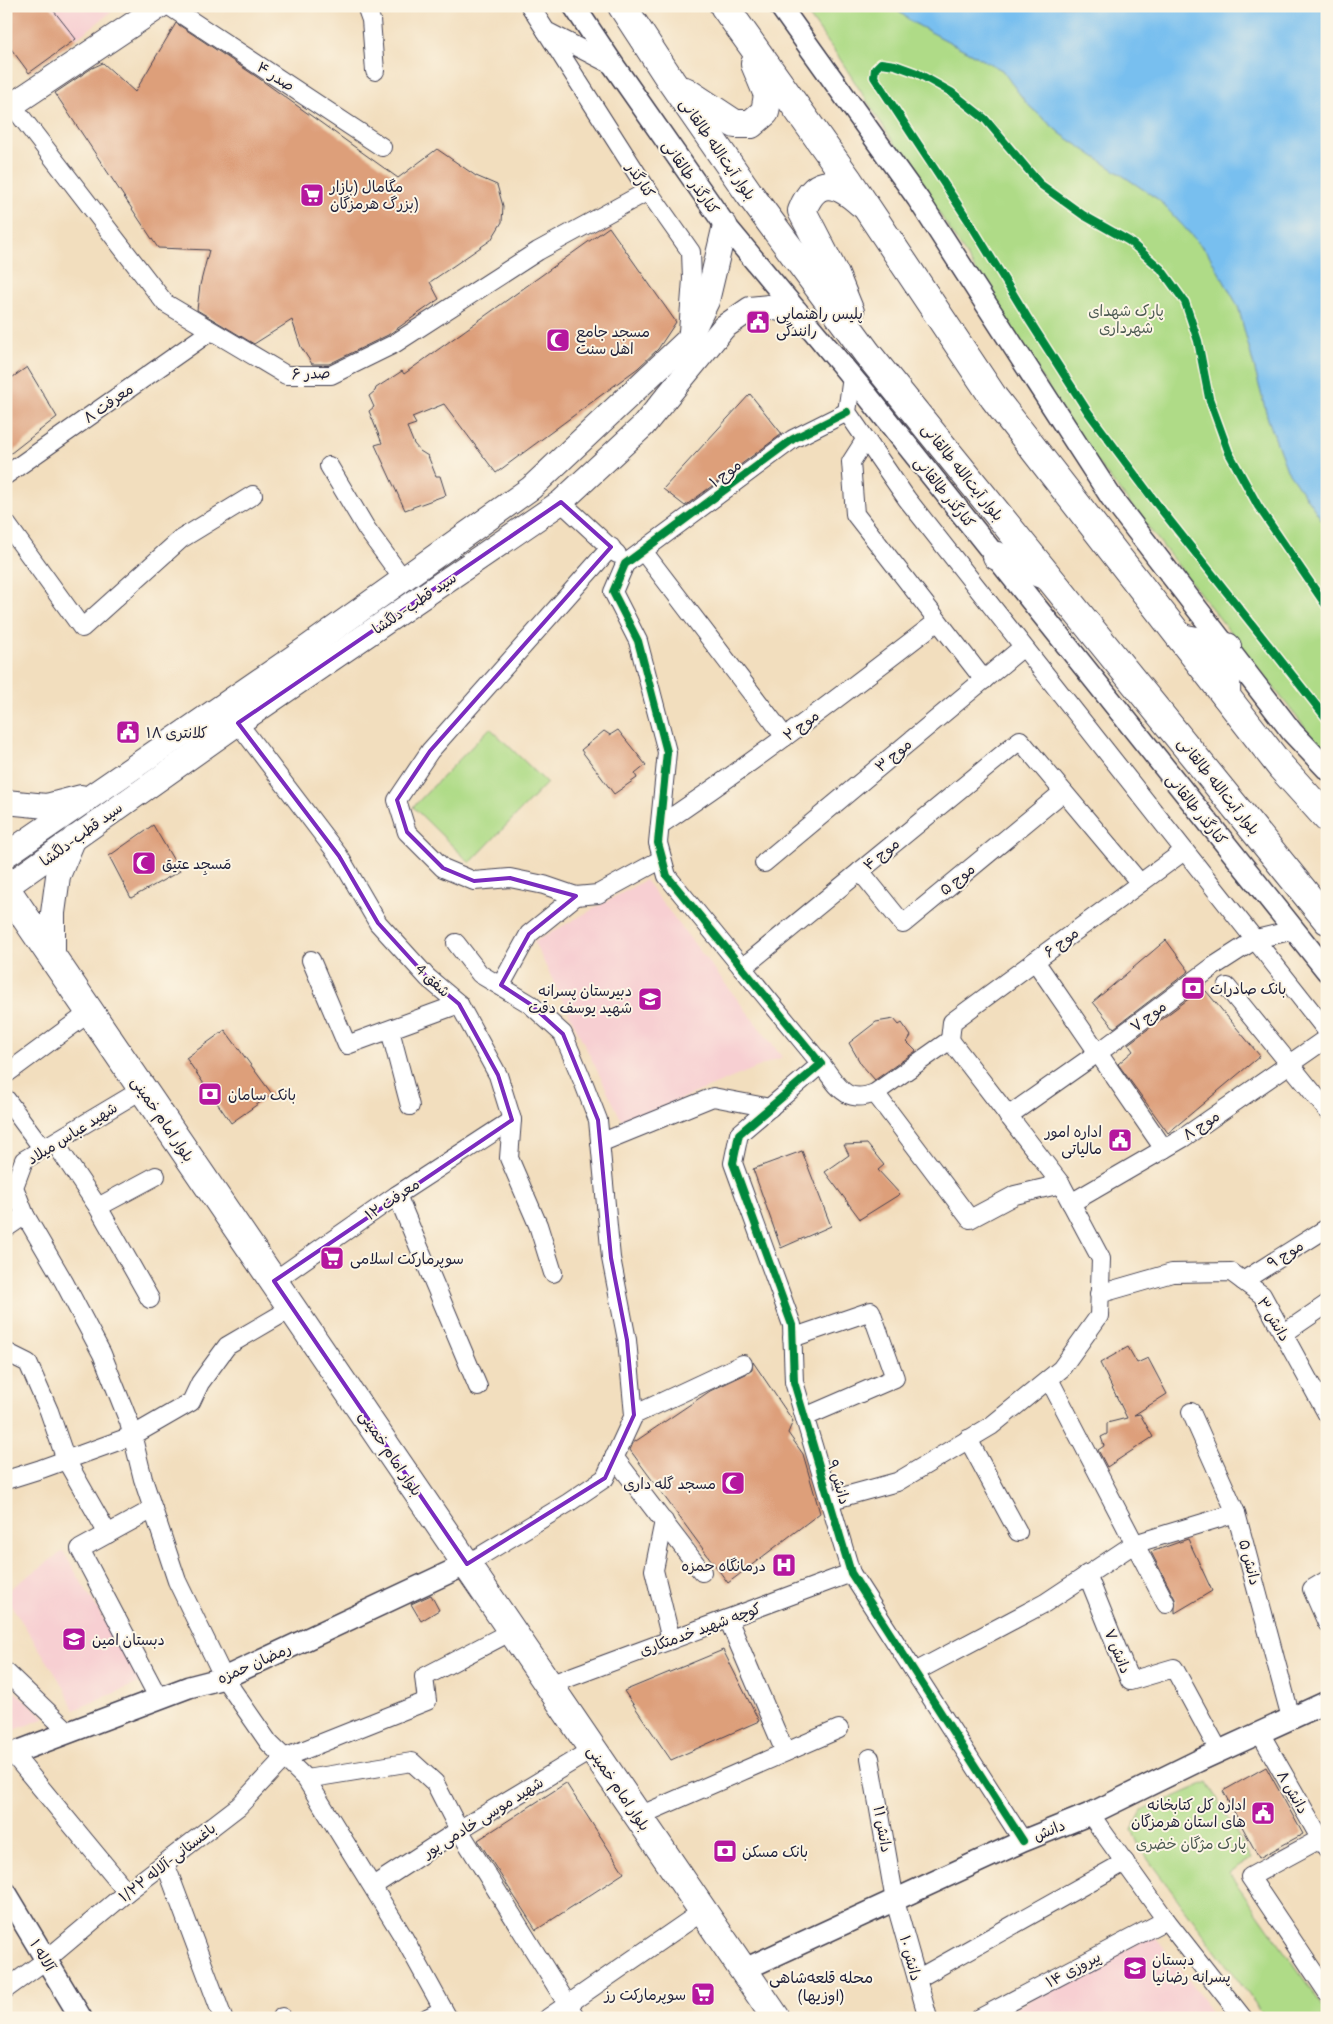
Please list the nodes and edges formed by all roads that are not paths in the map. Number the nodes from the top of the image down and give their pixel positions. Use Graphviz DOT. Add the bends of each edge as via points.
graph roads {
  1 [pos="160,6"];
  2 [pos="169,6"];
  3 [pos="366,6"];
  4 [pos="530,6"];
  5 [pos="574,6"];
  6 [pos="622,6"];
  7 [pos="780,6"];
  8 [pos="731,16"];
  9 [pos="546,31"];
  10 [pos="614,66"];
  11 [pos="375,72"];
  12 [pos="671,82"];
  13 [pos="9,107"];
  14 [pos="382,147"];
  15 [pos="648,191"];
  16 [pos="866,207"];
  17 [pos="725,225"];
  18 [pos="796,312"];
  19 [pos="211,331"];
  20 [pos="688,340"];
  21 [pos="867,354"];
  22 [pos="852,378"];
  23 [pos="847,412"];
  24 [pos="865,440"];
  25 [pos="329,466"];
  26 [pos="6,475"];
  27 [pos="253,495"];
  28 [pos="561,502"];
  29 [pos="6,523"];
  30 [pos="611,546"];
  31 [pos="643,551"];
  32 [pos="997,556"];
  33 [pos="625,564"];
  34 [pos="1046,576"];
  35 [pos="403,579"];
  36 [pos="938,621"];
  37 [pos="1181,638"];
  38 [pos="1023,647"];
  39 [pos="1227,647"];
  40 [pos="310,660"];
  41 [pos="984,680"];
  42 [pos="1226,696"];
  43 [pos="238,723"];
  44 [pos="785,737"];
  45 [pos="1327,769"];
  46 [pos="1063,792"];
  47 [pos="95,793"];
  48 [pos="6,802"];
  49 [pos="1327,818"];
  50 [pos="660,825"];
  51 [pos="74,837"];
  52 [pos="1184,851"];
  53 [pos="6,855"];
  54 [pos="662,859"];
  55 [pos="764,862"];
  56 [pos="860,871"];
  57 [pos="1140,883"];
  58 [pos="6,888"];
  59 [pos="576,896"];
  60 [pos="1327,920"];
  61 [pos="1294,930"];
  62 [pos="1256,939"];
  63 [pos="456,943"];
  64 [pos="53,958"];
  65 [pos="311,960"];
  66 [pos="1035,961"];
  67 [pos="742,968"];
  68 [pos="1327,971"];
  69 [pos="501,985"];
  70 [pos="1227,987"];
  71 [pos="459,1004"];
  72 [pos="90,1012"];
  73 [pos="390,1030"];
  74 [pos="1327,1031"];
  75 [pos="1327,1038"];
  76 [pos="950,1040"];
  77 [pos="1099,1052"];
  78 [pos="820,1064"];
  79 [pos="1290,1064"];
  80 [pos="6,1074"];
  81 [pos="143,1089"];
  82 [pos="875,1093"];
  83 [pos="7,1102"];
  84 [pos="410,1106"];
  85 [pos="770,1108"];
  86 [pos="1327,1110"];
  87 [pos="1008,1116"];
  88 [pos="512,1120"];
  89 [pos="600,1142"];
  90 [pos="49,1146"];
  91 [pos="1164,1149"];
  92 [pos="156,1176"];
  93 [pos="1061,1184"];
  94 [pos="397,1195"];
  95 [pos="1071,1203"];
  96 [pos="98,1207"];
  97 [pos="25,1215"];
  98 [pos="6,1228"];
  99 [pos="1327,1228"];
  100 [pos="553,1272"];
  101 [pos="274,1281"];
  102 [pos="1243,1281"];
  103 [pos="1100,1294"];
  104 [pos="150,1299"];
  105 [pos="1327,1304"];
  106 [pos="292,1308"];
  107 [pos="1284,1334"];
  108 [pos="792,1338"];
  109 [pos="6,1352"];
  110 [pos="743,1364"];
  111 [pos="1049,1379"];
  112 [pos="478,1387"];
  113 [pos="1192,1412"];
  114 [pos="1327,1414"];
  115 [pos="634,1415"];
  116 [pos="805,1417"];
  117 [pos="132,1436"];
  118 [pos="968,1439"];
  119 [pos="614,1457"];
  120 [pos="66,1460"];
  121 [pos="6,1480"];
  122 [pos="831,1500"];
  123 [pos="153,1509"];
  124 [pos="1236,1513"];
  125 [pos="664,1522"];
  126 [pos="1018,1532"];
  127 [pos="108,1534"];
  128 [pos="1134,1544"];
  129 [pos="466,1564"];
  130 [pos="702,1572"];
  131 [pos="851,1573"];
  132 [pos="1087,1574"];
  133 [pos="1327,1580"];
  134 [pos="1166,1604"];
  135 [pos="728,1619"];
  136 [pos="1327,1623"];
  137 [pos="512,1631"];
  138 [pos="671,1640"];
  139 [pos="6,1672"];
  140 [pos="915,1672"];
  141 [pos="224,1678"];
  142 [pos="549,1685"];
  143 [pos="159,1699"];
  144 [pos="1327,1702"];
  145 [pos="1291,1718"];
  146 [pos="839,1729"];
  147 [pos="70,1733"];
  148 [pos="1260,1733"];
  149 [pos="593,1749"];
  150 [pos="1219,1751"];
  151 [pos="785,1752"];
  152 [pos="10,1755"];
  153 [pos="284,1758"];
  154 [pos="870,1758"];
  155 [pos="306,1779"];
  156 [pos="1090,1814"];
  157 [pos="639,1816"];
  158 [pos="459,1830"];
  159 [pos="1022,1841"];
  160 [pos="1324,1845"];
  161 [pos="1125,1862"];
  162 [pos="165,1863"];
  163 [pos="373,1886"];
  164 [pos="127,1892"];
  165 [pos="6,1893"];
  166 [pos="895,1901"];
  167 [pos="703,1911"];
  168 [pos="1166,1920"];
  169 [pos="46,1960"];
  170 [pos="743,1970"];
  171 [pos="917,1979"];
  172 [pos="1325,1984"];
  173 [pos="6,1989"];
  174 [pos="572,2012"];
  175 [pos="445,2014"];
  176 [pos="774,2017"];
  177 [pos="926,2017"];
  178 [pos="81,2018"];
  179 [pos="223,2018"];
  180 [pos="426,2018"];
  181 [pos="548,2018"];
  182 [pos="980,2018"];
  183 [pos="1243,2018"];
  1 -- 13 [label="main road"];
  2 -- 14 [label="street, صدر ۴"];
  3 -- 11 [label="street" via="371,20"];
  4 -- 9 [label="street, کنارگذر"];
  5 -- 10 [label="street, کنارگذر طالقانی"];
  6 -- 12 [label="main road, بلوار آیت‌الله طالقانی"];
  7 -- 39 [label="street" via="918,199 1111,497"];
  8 -- 12 [label="main road" via="768,95 764,112 751,124 735,124"];
  8 -- 16 [label="main road"];
  9 -- 10 [label="street"];
  9 -- 15 [label="street, کنارگذر"];
  10 -- 17 [label="street, کنارگذر طالقانی"];
  12 -- 21 [label="main road, بلوار آیت‌الله طالقانی"];
  13 -- 19 [label="street, صدر ۶" via="165,303"];
  15 -- 19 [label="street, صدر ۶" via="538,251 394,344 331,375 286,375"];
  15 -- 20 [label="street, کنارگذر" via="691,252"];
  16 -- 21 [label="main road" via="837,185 824,185 813,192 802,211 835,275"];
  16 -- 37 [label="main road" via="994,398"];
  17 -- 18 [label="street, کنارگذر طالقانی"];
  17 -- 20 [label="main road, سید قطب-دلگشا" via="707,301"];
  18 -- 22 [label="street, کنارگذر طالقانی"];
  18 -- 28 [label="main road, سید قطب-دلگشا" via="769,307 750,309 724,327 643,426"];
  19 -- 26 [label="street, معرفت ۸"];
  20 -- 35 [label="main road, سید قطب-دلگشا" via="531,488"];
  21 -- 34 [label="main road, بلوار آیت‌الله طالقانی"];
  22 -- 23 [label="street"];
  22 -- 32 [label="street, کنارگذر طالقانی"];
  23 -- 24 [label="street"];
  23 -- 31 [label="street, موج ۱" via="793,439"];
  24 -- 36 [label="street" via="851,462 855,514"];
  24 -- 38 [label="street"];
  25 -- 35 [label="street" via="366,528"];
  27 -- 29 [label="street" via="181,539 82,628"];
  28 -- 30 [label="street"];
  28 -- 40 [label="main road, سید قطب-دلگشا"];
  30 -- 33 [label="street"];
  30 -- 59 [label="street" via="430,751 397,800 407,832 443,868 474,882 510,878"];
  31 -- 33 [label="street, موج ۱"];
  31 -- 44 [label="street"];
  32 -- 34 [label="main road"];
  32 -- 61 [label="street, کنارگذر طالقانی"];
  33 -- 50 [label="street" via="613,592 638,640 667,752"];
  34 -- 60 [label="main road, بلوار آیت‌الله طالقانی"];
  35 -- 40 [label="main road, سید قطب-دلگشا"];
  36 -- 41 [label="street"];
  36 -- 44 [label="street, موج ۲"];
  37 -- 39 [label="main road"];
  37 -- 42 [label="main road"];
  38 -- 41 [label="street, موج ۳"];
  38 -- 52 [label="street"];
  39 -- 42 [label="main road"];
  39 -- 45 [label="street" via="1292,732"];
  40 -- 43 [label="main road, سید قطب-دلگشا"];
  40 -- 47 [label="main road, سید قطب-دلگشا"];
  41 -- 55 [label="street, موج ۳"];
  42 -- 49 [label="main road" via="1298,788"];
  43 -- 51 [label="main road, سید قطب-دلگشا"];
  43 -- 71 [label="street, شفق 4" via="339,856 378,923 428,978"];
  44 -- 50 [label="street, موج ۲"];
  46 -- 56 [label="street, موج ۴" via="1020,740"];
  46 -- 56 [label="street, موج ۵" via="903,924"];
  46 -- 57 [label="street"];
  47 -- 48 [label="main road" via="46,806"];
  47 -- 53 [label="main road, سید قطب-دلگشا"];
  50 -- 54 [label="street" via="658,843"];
  51 -- 58 [label="main road, سید قطب-دلگشا"];
  51 -- 64 [label="main road" via="58,876 53,913"];
  52 -- 57 [label="street, موج ۶"];
  52 -- 62 [label="street"];
  54 -- 59 [label="street" via="598,894"];
  54 -- 67 [label="street" via="667,876"];
  56 -- 67 [label="street, موج ۴"];
  57 -- 66 [label="street, موج ۶"];
  58 -- 64 [label="main road, بلوار امام خمینی"];
  59 -- 69 [label="street" via="528,934"];
  61 -- 62 [label="street, موج ۷"];
  61 -- 68 [label="street, کنارگذر طالقانی"];
  62 -- 74 [label="street"];
  62 -- 77 [label="street, موج ۷" via="1214,966"];
  63 -- 69 [label="street" via="480,974"];
  64 -- 72 [label="main road, بلوار امام خمینی"];
  65 -- 73 [label="street" via="347,1045"];
  66 -- 76 [label="street, موج ۶" via="952,1022"];
  66 -- 77 [label="street"];
  67 -- 78 [label="street"];
  69 -- 89 [label="street" via="530,1004 563,1034 598,1120"];
  70 -- 79 [label="street"];
  71 -- 73 [label="street"];
  71 -- 88 [label="street, شفق 4" via="498,1075"];
  72 -- 80 [label="street"];
  72 -- 81 [label="main road, بلوار امام خمینی"];
  73 -- 84 [label="street"];
  75 -- 79 [label="street, موج ۸"];
  76 -- 82 [label="street"];
  76 -- 87 [label="street"];
  77 -- 87 [label="street, موج ۷"];
  77 -- 91 [label="street"];
  78 -- 82 [label="street" via="849,1096 862,1098"];
  78 -- 85 [label="street, دانش ۹"];
  79 -- 86 [label="street"];
  79 -- 91 [label="street, موج ۸"];
  81 -- 90 [label="street, شهید عباس میلاد"];
  81 -- 101 [label="main road, بلوار امام خمینی"];
  82 -- 93 [label="street" via="970,1219 1015,1195"];
  83 -- 90 [label="street"];
  85 -- 89 [label="street" via="713,1097"];
  85 -- 108 [label="street, دانش ۹" via="739,1134 732,1163 792,1325"];
  87 -- 93 [label="street"];
  88 -- 94 [label="street, معرفت ۱۲"];
  88 -- 100 [label="street, شفق 4" via="509,1158 538,1224"];
  89 -- 115 [label="street" via="611,1258 627,1340"];
  90 -- 96 [label="street"];
  90 -- 97 [label="street, شهید عباس میلاد" via="24,1160 14,1187"];
  91 -- 95 [label="street, موج ۸"];
  92 -- 96 [label="street"];
  93 -- 95 [label="street"];
  94 -- 101 [label="street, معرفت ۱۲"];
  94 -- 112 [label="street"];
  95 -- 103 [label="street" via="1101,1259"];
  96 -- 104 [label="street"];
  97 -- 98 [label="street"];
  97 -- 117 [label="street, شهید عباس میلاد" via="102,1354"];
  99 -- 102 [label="street, موج ۹"];
  101 -- 106 [label="main road, بلوار امام خمینی"];
  102 -- 103 [label="street, دانش ۳" via="1231,1272 1172,1273"];
  102 -- 107 [label="street, دانش ۳" via="1262,1296"];
  103 -- 111 [label="street" via="1099,1316 1061,1369"];
  105 -- 107 [label="street"];
  106 -- 117 [label="street" via="227,1346 200,1383 191,1402"];
  106 -- 129 [label="main road, بلوار امام خمینی"];
  107 -- 114 [label="street, دانش ۳"];
  108 -- 116 [label="street, دانش ۹" via="794,1382"];
  108 -- 116 [label="street" via="871,1311 894,1378"];
  109 -- 120 [label="street" via="28,1363"];
  110 -- 115 [label="street"];
  111 -- 118 [label="street" via="991,1426"];
  111 -- 128 [label="street"];
  113 -- 124 [label="street, دانش ۵"];
  115 -- 119 [label="street"];
  116 -- 122 [label="street, دانش ۹"];
  117 -- 120 [label="street"];
  117 -- 123 [label="street, شهید عباس میلاد"];
  118 -- 122 [label="street" via="897,1482"];
  118 -- 126 [label="street"];
  119 -- 125 [label="street"];
  119 -- 129 [label="street" via="605,1478"];
  120 -- 121 [label="street"];
  120 -- 127 [label="street"];
  122 -- 131 [label="street, دانش ۹"];
  123 -- 127 [label="street"];
  123 -- 141 [label="street, شهید عباس میلاد" via="178,1581"];
  124 -- 128 [label="street"];
  124 -- 145 [label="street, دانش ۵"];
  125 -- 130 [label="street"];
  125 -- 138 [label="street" via="654,1570"];
  127 -- 143 [label="street" via="80,1548"];
  128 -- 132 [label="street"];
  128 -- 134 [label="street"];
  129 -- 137 [label="main road, بلوار امام خمینی"];
  129 -- 141 [label="street, رمضان حمزه"];
  131 -- 135 [label="street, کوچه شهید خدمتکاری"];
  131 -- 140 [label="street, دانش ۹"];
  132 -- 140 [label="street" via="1045,1603"];
  132 -- 150 [label="street, دانش ۷" via="1130,1681 1174,1668"];
  133 -- 136 [label="street" via="1312,1589"];
  135 -- 138 [label="street, کوچه شهید خدمتکاری"];
  135 -- 151 [label="street"];
  137 -- 142 [label="main road, بلوار امام خمینی"];
  137 -- 153 [label="street" via="424,1677 427,1701"];
  138 -- 142 [label="street, کوچه شهید خدمتکاری"];
  139 -- 147 [label="street"];
  140 -- 159 [label="street, دانش ۹"];
  141 -- 143 [label="street, رمضان حمزه"];
  141 -- 153 [label="street, شهید عباس میلاد" via="269,1743"];
  142 -- 149 [label="main road, بلوار امام خمینی"];
  143 -- 147 [label="street, رمضان حمزه"];
  144 -- 145 [label="street, دانش"];
  145 -- 148 [label="street, دانش"];
  146 -- 151 [label="street"];
  147 -- 152 [label="street, رمضان حمزه"];
  148 -- 150 [label="street, دانش"];
  148 -- 160 [label="street, دانش ۸"];
  149 -- 157 [label="main road, بلوار امام خمینی"];
  149 -- 158 [label="street, شهید موسی خادمی پور"];
  150 -- 156 [label="street, دانش"];
  151 -- 157 [label="street"];
  152 -- 164 [label="street"];
  153 -- 155 [label="street, شهید عباس میلاد"];
  153 -- 162 [label="street, باغستانی-آلاله ۱/۲۲" via="239,1806"];
  154 -- 166 [label="street, دانش ۱۱"];
  155 -- 158 [label="street" via="412,1762 435,1783"];
  155 -- 163 [label="street, شهید عباس میلاد"];
  156 -- 159 [label="street, دانش"];
  156 -- 161 [label="street"];
  157 -- 167 [label="main road, بلوار امام خمینی"];
  158 -- 163 [label="street, شهید موسی خادمی پور"];
  158 -- 174 [label="street"];
  159 -- 166 [label="street, دانش"];
  160 -- 172 [label="street" via="1250,1877"];
  161 -- 168 [label="street"];
  161 -- 171 [label="street"];
  162 -- 164 [label="street, باغستانی-آلاله ۱/۲۲"];
  162 -- 179 [label="street"];
  163 -- 175 [label="street, شهید عباس میلاد"];
  164 -- 169 [label="street, باغستانی-آلاله ۱/۲۲"];
  165 -- 169 [label="street, آلاله ۱"];
  166 -- 170 [label="street, دانش"];
  166 -- 171 [label="street, دانش ۱۰"];
  167 -- 170 [label="main road, بلوار امام خمینی"];
  167 -- 174 [label="street"];
  168 -- 182 [label="street, پیروزی ۱۴"];
  168 -- 183 [label="street"];
  169 -- 173 [label="street, باغستانی-آلاله ۱/۲۲"];
  169 -- 178 [label="street, آلاله ۱"];
  170 -- 176 [label="main road, بلوار امام خمینی"];
  171 -- 177 [label="street, دانش ۱۰"];
  174 -- 181 [label="street"];
  175 -- 180 [label="street"];
}
